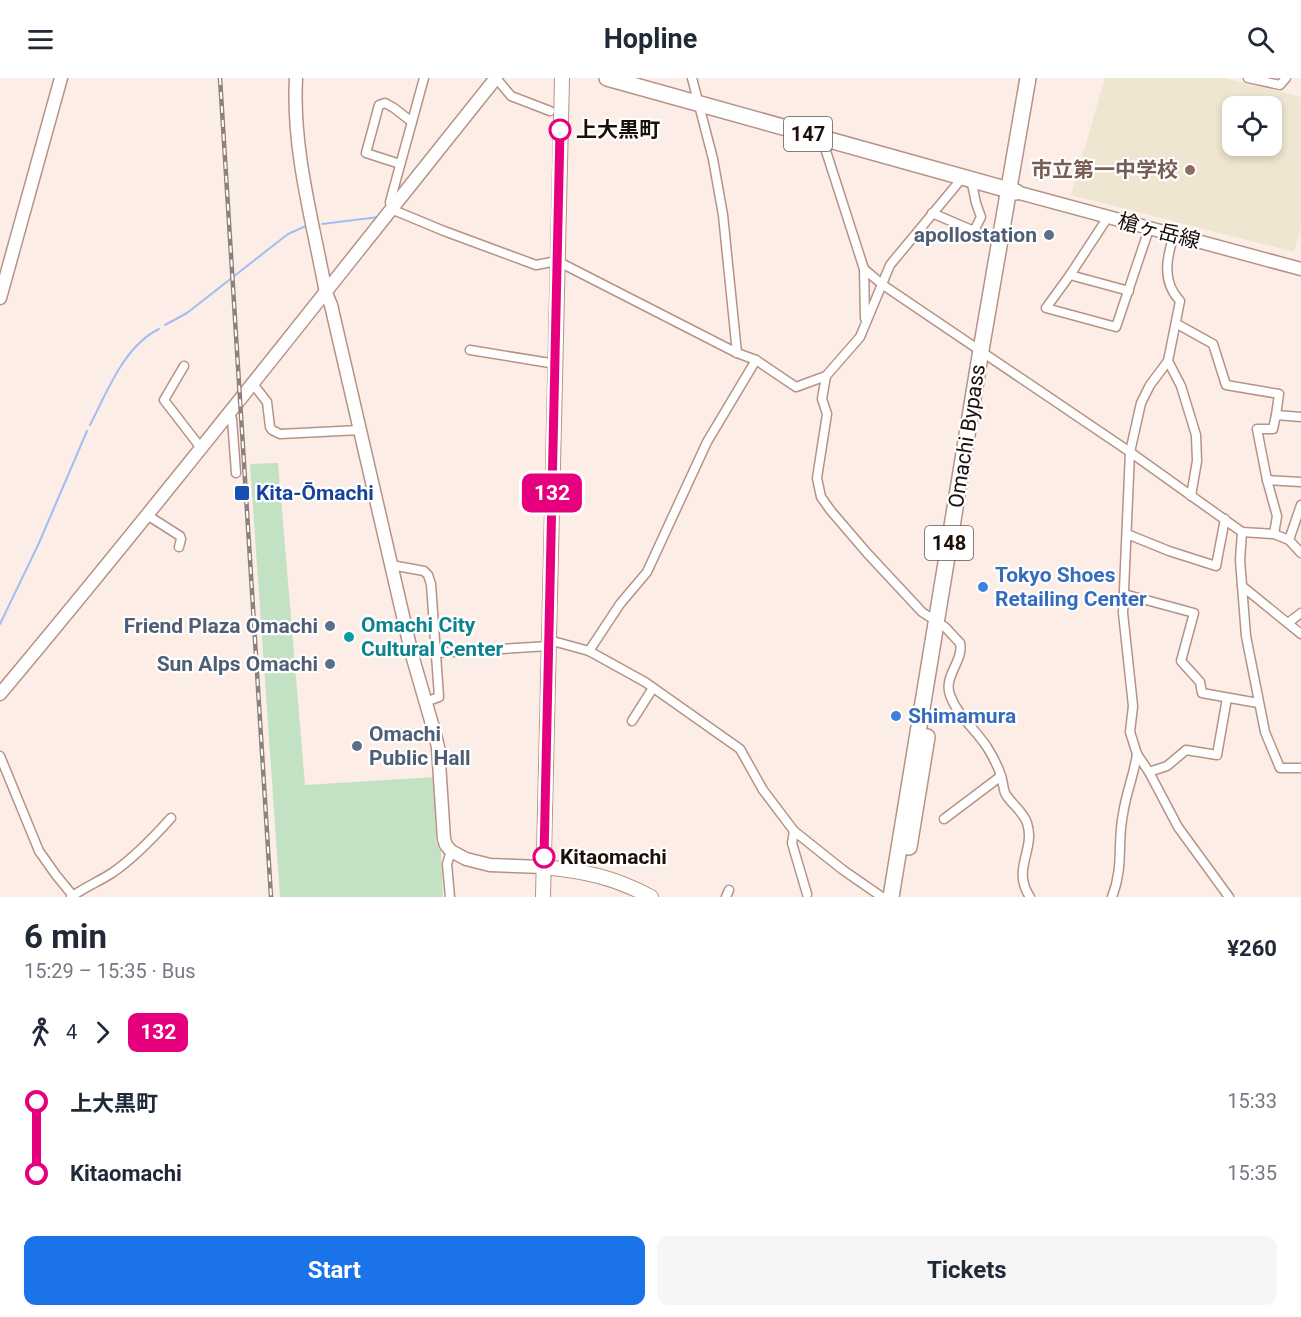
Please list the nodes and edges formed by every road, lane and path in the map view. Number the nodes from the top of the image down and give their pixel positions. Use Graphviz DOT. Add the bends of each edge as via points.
graph roads {
  1 [pos="61,78"];
  2 [pos="296,78"];
  3 [pos="424,78"];
  4 [pos="496,78"];
  5 [pos="562,78"];
  6 [pos="608,78"];
  7 [pos="692,78"];
  8 [pos="1028,78"];
  9 [pos="1037,78"];
  10 [pos="1248,78"];
  11 [pos="1286,78"];
  12 [pos="699,105"];
  13 [pos="550,111"];
  14 [pos="412,122"];
  15 [pos="825,138"];
  16 [pos="400,164"];
  17 [pos="967,178"];
  18 [pos="1012,190"];
  19 [pos="391,209"];
  20 [pos="932,213"];
  21 [pos="1108,217"];
  22 [pos="1149,229"];
  23 [pos="1174,235"];
  24 [pos="557,261"];
  25 [pos="864,269"];
  26 [pos="1301,269"];
  27 [pos="1070,275"];
  28 [pos="883,285"];
  29 [pos="1129,291"];
  30 [pos="326,293"];
  31 [pos="0,298"];
  32 [pos="865,321"];
  33 [pos="1177,324"];
  34 [pos="470,350"];
  35 [pos="737,353"];
  36 [pos="985,353"];
  37 [pos="756,360"];
  38 [pos="1168,361"];
  39 [pos="556,364"];
  40 [pos="184,366"];
  41 [pos="826,376"];
  42 [pos="253,384"];
  43 [pos="229,413"];
  44 [pos="1276,415"];
  45 [pos="1301,417"];
  46 [pos="360,430"];
  47 [pos="201,448"];
  48 [pos="1130,452"];
  49 [pos="236,473"];
  50 [pos="1267,480"];
  51 [pos="1301,482"];
  52 [pos="1191,496"];
  53 [pos="1301,505"];
  54 [pos="147,515"];
  55 [pos="1225,519"];
  56 [pos="1242,532"];
  57 [pos="1127,534"];
  58 [pos="1274,534"];
  59 [pos="1288,540"];
  60 [pos="179,547"];
  61 [pos="1301,553"];
  62 [pos="391,565"];
  63 [pos="1242,586"];
  64 [pos="1124,594"];
  65 [pos="1301,613"];
  66 [pos="940,624"];
  67 [pos="1288,624"];
  68 [pos="1301,634"];
  69 [pos="549,643"];
  70 [pos="589,651"];
  71 [pos="436,653"];
  72 [pos="653,688"];
  73 [pos="0,694"];
  74 [pos="1227,698"];
  75 [pos="425,702"];
  76 [pos="1258,703"];
  77 [pos="632,721"];
  78 [pos="1137,754"];
  79 [pos="0,756"];
  80 [pos="1301,768"];
  81 [pos="1149,772"];
  82 [pos="1001,776"];
  83 [pos="171,818"];
  84 [pos="944,819"];
  85 [pos="794,831"];
  86 [pos="451,851"];
  87 [pos="543,867"];
  88 [pos="807,894"];
  89 [pos="73,897"];
  90 [pos="450,897"];
  91 [pos="543,897"];
  92 [pos="651,897"];
  93 [pos="882,897"];
  94 [pos="891,897"];
  95 [pos="901,897"];
  96 [pos="1030,897"];
  97 [pos="1112,897"];
  98 [pos="1229,897"];
  1 -- 31 [label="street"];
  2 -- 30 [label="street" via="299,155"];
  3 -- 14 [label="street"];
  4 -- 13 [label="street" via="511,96"];
  4 -- 19 [label="street"];
  5 -- 24 [label="main road"];
  6 -- 12 [label="highway, 147"];
  7 -- 12 [label="street"];
  8 -- 18 [label="highway"];
  9 -- 18 [label="highway"];
  10 -- 11 [label="street" via="1280,85"];
  12 -- 15 [label="highway, 147"];
  12 -- 35 [label="street" via="723,215"];
  14 -- 16 [label="street"];
  14 -- 16 [label="street" via="385,103 379,105 366,153"];
  15 -- 17 [label="highway, 147"];
  15 -- 25 [label="street"];
  16 -- 19 [label="street"];
  17 -- 18 [label="highway, 147"];
  17 -- 20 [label="street"];
  17 -- 20 [label="street" via="981,217 974,231"];
  18 -- 21 [label="street, 槍ヶ岳線"];
  18 -- 36 [label="highway, Omachi Bypass / 148"];
  19 -- 24 [label="street" via="536,265"];
  19 -- 30 [label="street"];
  20 -- 28 [label="street" via="890,265"];
  21 -- 22 [label="street, 槍ヶ岳線"];
  21 -- 27 [label="street"];
  22 -- 23 [label="street, 槍ヶ岳線"];
  22 -- 29 [label="street"];
  23 -- 26 [label="street, 槍ヶ岳線"];
  23 -- 33 [label="street" via="1166,257 1172,292 1180,302"];
  24 -- 35 [label="street"];
  24 -- 39 [label="main road"];
  25 -- 28 [label="street"];
  25 -- 32 [label="street"];
  27 -- 29 [label="street"];
  27 -- 29 [label="street" via="1046,308 1116,327"];
  28 -- 32 [label="street"];
  28 -- 36 [label="street"];
  30 -- 42 [label="street"];
  30 -- 46 [label="street"];
  32 -- 41 [label="street" via="860,337"];
  33 -- 38 [label="street"];
  33 -- 44 [label="street" via="1213,344 1226,385 1279,394"];
  34 -- 39 [label="street"];
  35 -- 37 [label="street"];
  36 -- 48 [label="street"];
  36 -- 66 [label="highway, Omachi Bypass / 148"];
  37 -- 41 [label="street" via="796,387"];
  37 -- 70 [label="street" via="707,442 647,572"];
  38 -- 48 [label="street" via="1141,403"];
  38 -- 52 [label="street" via="1181,386 1196,435 1197,461"];
  39 -- 69 [label="main road"];
  40 -- 47 [label="street" via="164,400"];
  41 -- 66 [label="street" via="822,399 826,414 817,478 821,497 922,612"];
  42 -- 43 [label="street"];
  42 -- 46 [label="street" via="267,402 270,427 275,432"];
  43 -- 47 [label="street"];
  43 -- 49 [label="street"];
  44 -- 45 [label="street"];
  44 -- 50 [label="street" via="1273,429 1257,429"];
  46 -- 62 [label="street"];
  47 -- 54 [label="street"];
  48 -- 52 [label="street"];
  48 -- 57 [label="street"];
  50 -- 51 [label="street"];
  50 -- 58 [label="street" via="1277,516"];
  52 -- 55 [label="street"];
  53 -- 59 [label="street"];
  54 -- 60 [label="street" via="180,536"];
  54 -- 73 [label="street"];
  55 -- 56 [label="street"];
  55 -- 57 [label="street" via="1216,566"];
  56 -- 58 [label="street"];
  56 -- 63 [label="street"];
  57 -- 64 [label="street"];
  58 -- 59 [label="street"];
  59 -- 61 [label="street"];
  62 -- 71 [label="street" via="428,575"];
  62 -- 75 [label="street"];
  63 -- 67 [label="street"];
  63 -- 76 [label="street"];
  64 -- 74 [label="street" via="1194,613 1181,661 1200,681 1202,693"];
  64 -- 78 [label="street" via="1133,706 1130,732"];
  65 -- 67 [label="street"];
  66 -- 82 [label="street" via="961,648 949,682 950,695 987,747"];
  66 -- 94 [label="highway, Omachi Bypass / 148"];
  66 -- 95 [label="highway, Omachi Bypass / 148"];
  67 -- 68 [label="street"];
  69 -- 70 [label="street"];
  69 -- 71 [label="street"];
  69 -- 87 [label="main road"];
  70 -- 72 [label="street"];
  71 -- 75 [label="street" via="439,697"];
  72 -- 77 [label="street"];
  72 -- 85 [label="street" via="740,749 763,790"];
  74 -- 76 [label="street"];
  74 -- 81 [label="street" via="1217,755 1186,750 1167,766"];
  75 -- 86 [label="street" via="438,747 444,839"];
  76 -- 80 [label="street" via="1280,768"];
  78 -- 81 [label="street"];
  78 -- 97 [label="street" via="1123,813 1119,881"];
  79 -- 89 [label="street" via="39,851"];
  81 -- 98 [label="street" via="1178,827"];
  82 -- 84 [label="street"];
  82 -- 96 [label="street" via="1005,793 1027,822 1029,842 1022,869 1024,887"];
  83 -- 89 [label="street" via="135,855"];
  85 -- 88 [label="street" via="792,843"];
  85 -- 93 [label="street"];
  86 -- 87 [label="street" via="490,865"];
  86 -- 90 [label="street" via="447,864"];
  87 -- 91 [label="main road"];
  87 -- 92 [label="main road" via="592,873"];
}
